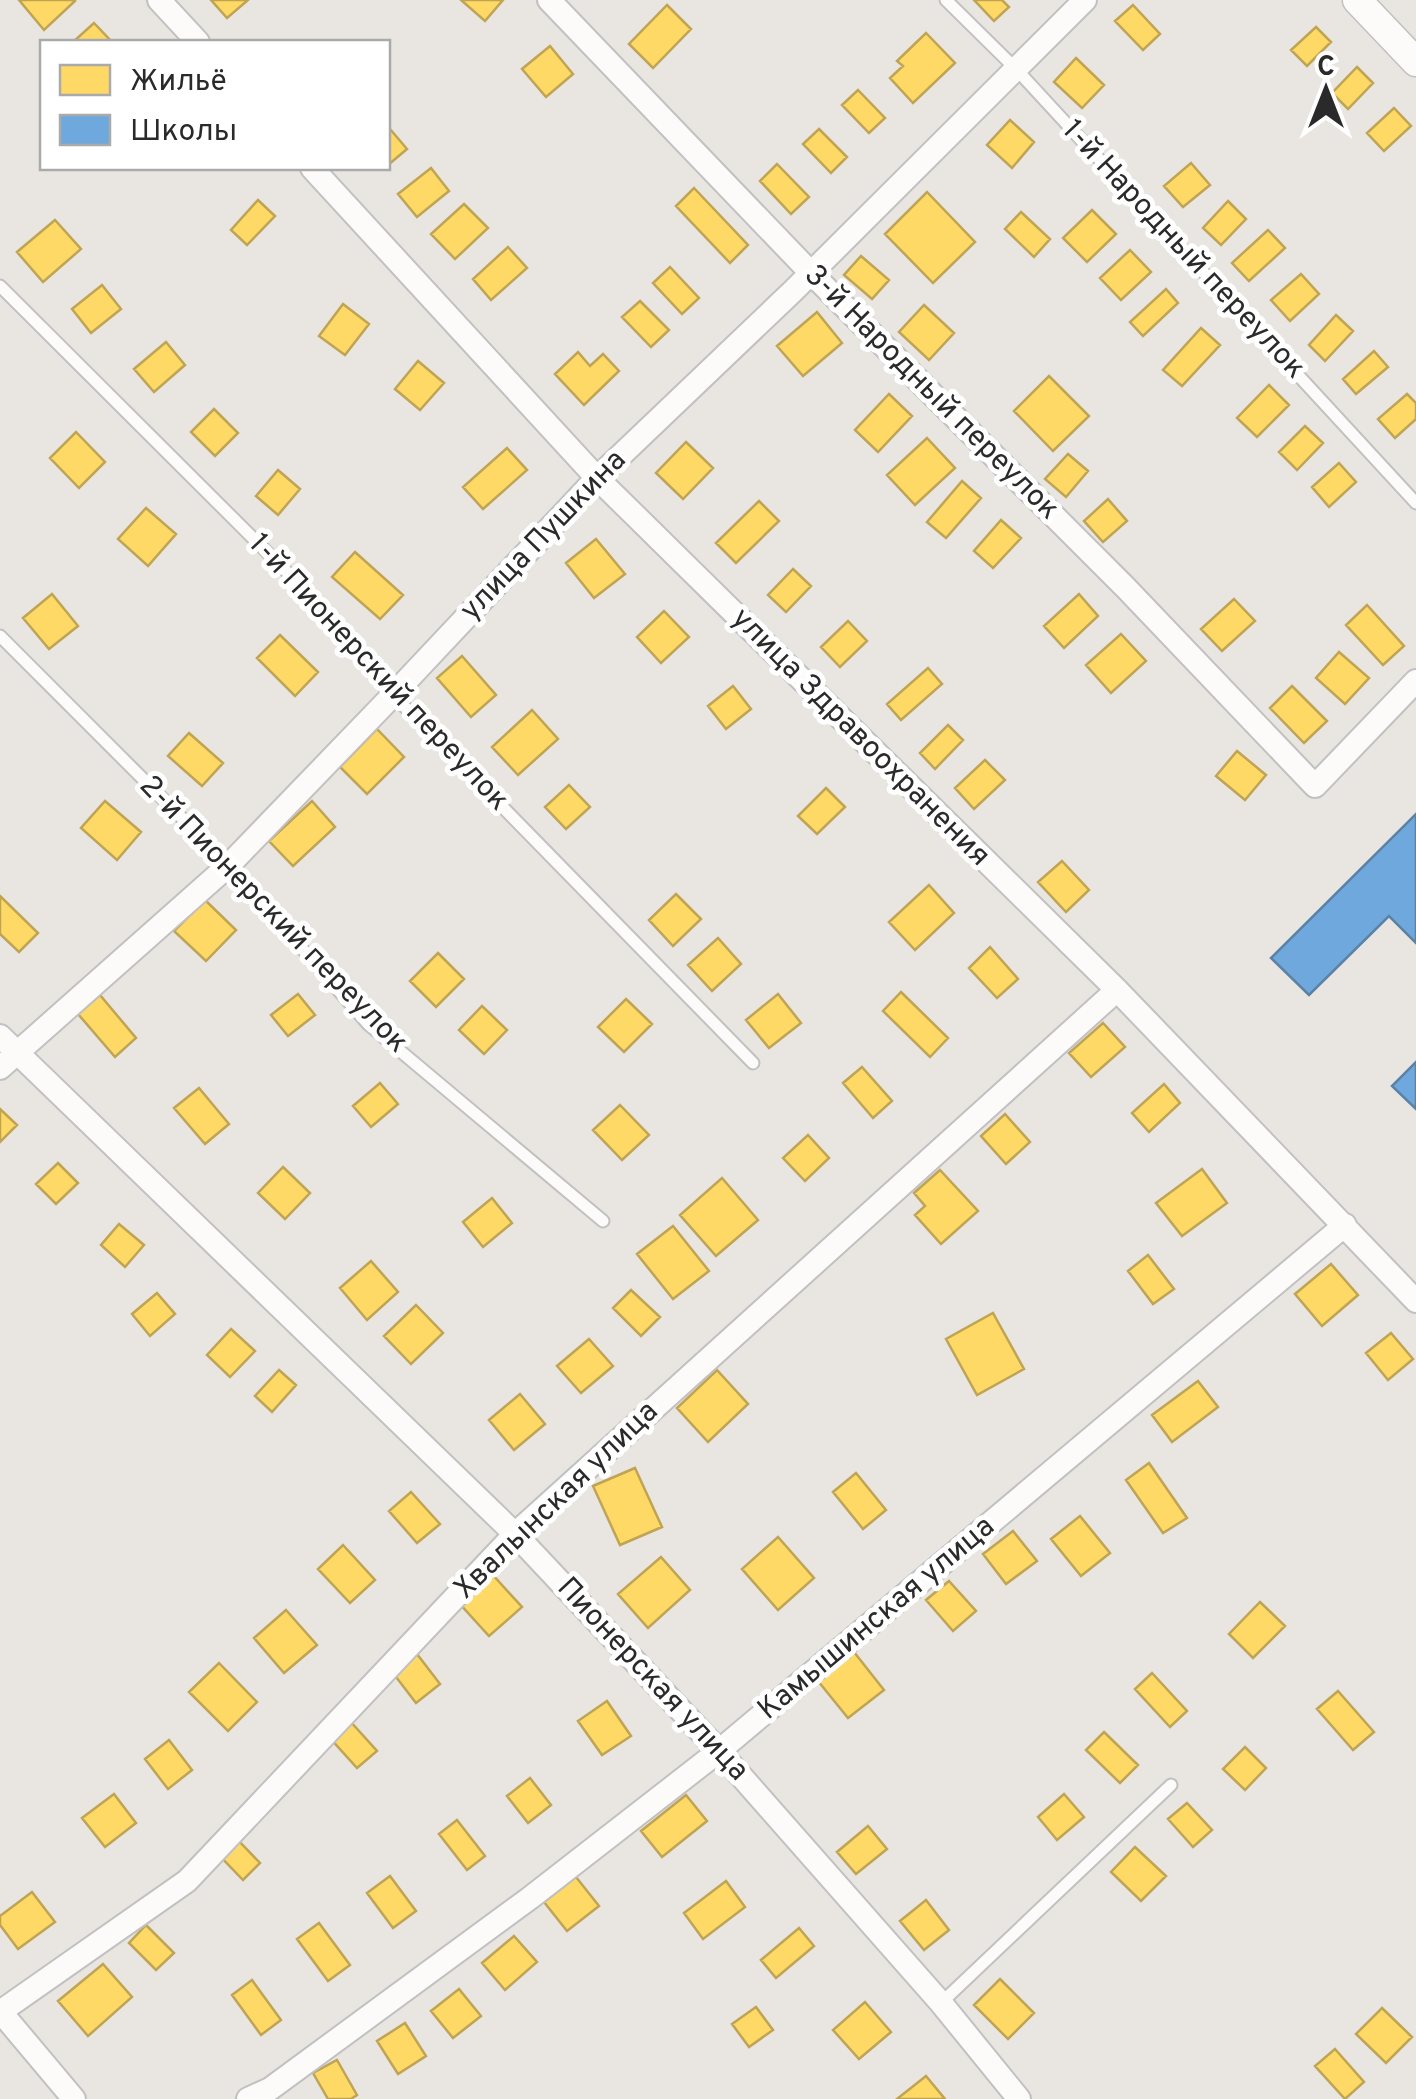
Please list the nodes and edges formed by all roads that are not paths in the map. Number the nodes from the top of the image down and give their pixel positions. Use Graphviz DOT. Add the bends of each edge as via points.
graph roads {
  1 [pos="159,0"];
  2 [pos="548,0"];
  3 [pos="946,0"];
  4 [pos="1085,0"];
  5 [pos="1357,0"];
  6 [pos="196,40"];
  7 [pos="1416,62"];
  8 [pos="1017,70"];
  9 [pos="314,170"];
  10 [pos="810,273"];
  11 [pos="0,286"];
  12 [pos="596,478"];
  13 [pos="1416,503"];
  14 [pos="0,636"];
  15 [pos="1416,681"];
  16 [pos="393,696"];
  17 [pos="230,865"];
  18 [pos="1117,990"];
  19 [pos="5,1052"];
  20 [pos="752,1063"];
  21 [pos="604,1221"];
  22 [pos="1345,1225"];
  23 [pos="1416,1301"];
  24 [pos="515,1534"];
  25 [pos="719,1752"];
  26 [pos="1171,1785"];
  27 [pos="942,2003"];
  28 [pos="0,2011"];
  29 [pos="74,2099"];
  30 [pos="248,2099"];
  31 [pos="1018,2099"];
  1 -- 6 [label="street"];
  2 -- 10 [label="street, 3-й Народный переулок"];
  3 -- 8 [label="lane, 1-й Народный переулок"];
  4 -- 8 [label="street, улица Пушкина"];
  5 -- 7 [label="street"];
  8 -- 10 [label="street, улица Пушкина"];
  8 -- 13 [label="lane, 1-й Народный переулок"];
  9 -- 12 [label="street, улица Здравоохранения"];
  10 -- 12 [label="street, улица Пушкина"];
  10 -- 15 [label="street, 3-й Народный переулок" via="1315,786"];
  11 -- 16 [label="lane, 1-й Пионерский переулок" via="294,578"];
  12 -- 16 [label="street, улица Пушкина"];
  12 -- 18 [label="street, улица Здравоохранения"];
  14 -- 17 [label="lane, 2-й Пионерский переулок"];
  16 -- 17 [label="street, улица Пушкина"];
  16 -- 20 [label="lane, 1-й Пионерский переулок"];
  17 -- 19 [label="street, улица Пушкина"];
  17 -- 21 [label="lane, 2-й Пионерский переулок" via="368,1024"];
  18 -- 22 [label="street, улица Здравоохранения"];
  18 -- 24 [label="street, Хвалынская улица"];
  19 -- 24 [label="street, Пионерская улица"];
  22 -- 23 [label="street, улица Здравоохранения"];
  22 -- 25 [label="street, Камышинская улица"];
  24 -- 25 [label="street, Пионерская улица"];
  24 -- 28 [label="street, Хвалынская улица" via="186,1881"];
  25 -- 27 [label="street, Пионерская улица"];
  25 -- 30 [label="street, Камышинская улица" via="484,1932"];
  26 -- 27 [label="lane"];
  27 -- 31 [label="street, Пионерская улица"];
  28 -- 29 [label="street"];
}
